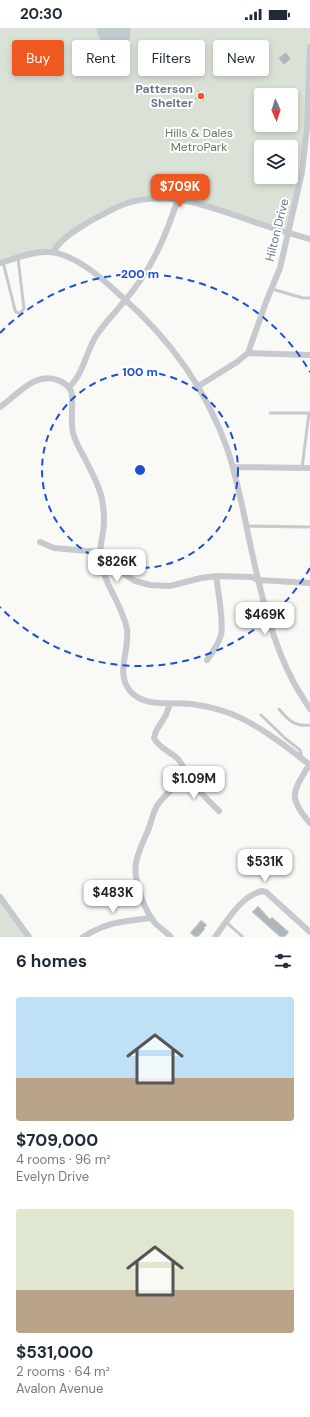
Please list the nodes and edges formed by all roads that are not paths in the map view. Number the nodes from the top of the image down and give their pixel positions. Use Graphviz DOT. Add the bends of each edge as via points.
graph roads {
  1 [pos="310,47"];
  2 [pos="309,115"];
  3 [pos="309,128"];
  4 [pos="178,199"];
  5 [pos="288,233"];
  6 [pos="310,239"];
  7 [pos="52,252"];
  8 [pos="18,258"];
  9 [pos="2,262"];
  10 [pos="272,289"];
  11 [pos="310,298"];
  12 [pos="126,300"];
  13 [pos="248,353"];
  14 [pos="310,354"];
  15 [pos="197,386"];
  16 [pos="69,387"];
  17 [pos="0,407"];
  18 [pos="270,413"];
  19 [pos="309,413"];
  20 [pos="233,467"];
  21 [pos="302,468"];
  22 [pos="310,468"];
  23 [pos="246,526"];
  24 [pos="310,527"];
  25 [pos="40,542"];
  26 [pos="99,552"];
  27 [pos="216,576"];
  28 [pos="258,580"];
  29 [pos="310,582"];
  30 [pos="207,660"];
  31 [pos="170,704"];
  32 [pos="279,709"];
  33 [pos="310,709"];
  34 [pos="261,715"];
  35 [pos="310,725"];
  36 [pos="302,758"];
  37 [pos="310,765"];
  38 [pos="183,774"];
  39 [pos="219,811"];
  40 [pos="310,823"];
  41 [pos="0,897"];
  42 [pos="152,918"];
  43 [pos="226,922"];
  44 [pos="310,932"];
  45 [pos="29,937"];
  46 [pos="83,937"];
  47 [pos="171,937"];
  48 [pos="215,937"];
  49 [pos="243,937"];
  1 -- 2 [label="street, Hilton Drive"];
  2 -- 3 [label="street, Hilton Drive"];
  3 -- 5 [label="street, Hilton Drive"];
  4 -- 5 [label="street" via="216,208"];
  4 -- 7 [label="street" via="144,200 123,204 64,238"];
  4 -- 12 [label="street" via="164,240"];
  5 -- 6 [label="street"];
  5 -- 10 [label="street, Hilton Drive"];
  7 -- 8 [label="street"];
  7 -- 12 [label="street" via="64,255 88,269"];
  8 -- 9 [label="street"];
  8 -- 9 [label="lane" via="24,309 20,313 15,310"];
  10 -- 11 [label="lane"];
  10 -- 13 [label="street, Hilton Drive"];
  12 -- 15 [label="street" via="153,326"];
  12 -- 16 [label="street" via="110,316 96,336 80,371"];
  13 -- 14 [label="street"];
  13 -- 15 [label="street"];
  15 -- 20 [label="street" via="210,408"];
  16 -- 17 [label="street" via="59,380 39,379 25,386"];
  16 -- 26 [label="street" via="73,433 102,499 104,521"];
  18 -- 19 [label="lane"];
  19 -- 21 [label="lane"];
  20 -- 21 [label="street"];
  20 -- 23 [label="street"];
  21 -- 22 [label="street"];
  23 -- 24 [label="lane"];
  23 -- 28 [label="street"];
  25 -- 26 [label="street" via="54,548"];
  26 -- 27 [label="street" via="124,574 135,581 150,585 170,586"];
  26 -- 31 [label="street" via="104,575 127,628 123,669 127,687 142,699"];
  27 -- 28 [label="street" via="252,577"];
  27 -- 30 [label="street" via="222,631 214,652"];
  28 -- 29 [label="street"];
  28 -- 33 [label="street" via="284,663"];
  31 -- 36 [label="street" via="195,704 226,712 254,726"];
  31 -- 38 [label="street" via="154,738 160,747 176,758 183,768"];
  32 -- 35 [label="lane" via="295,724"];
  34 -- 36 [label="lane" via="300,750"];
  36 -- 37 [label="street"];
  37 -- 40 [label="street" via="298,785 294,800"];
  38 -- 39 [label="street"];
  38 -- 42 [label="street" via="159,802 138,854 138,890"];
  41 -- 45 [label="street"];
  42 -- 46 [label="street" via="108,924"];
  42 -- 47 [label="street"];
  43 -- 44 [label="street" via="247,899 262,891"];
  43 -- 48 [label="street"];
  43 -- 49 [label="lane"];
}
